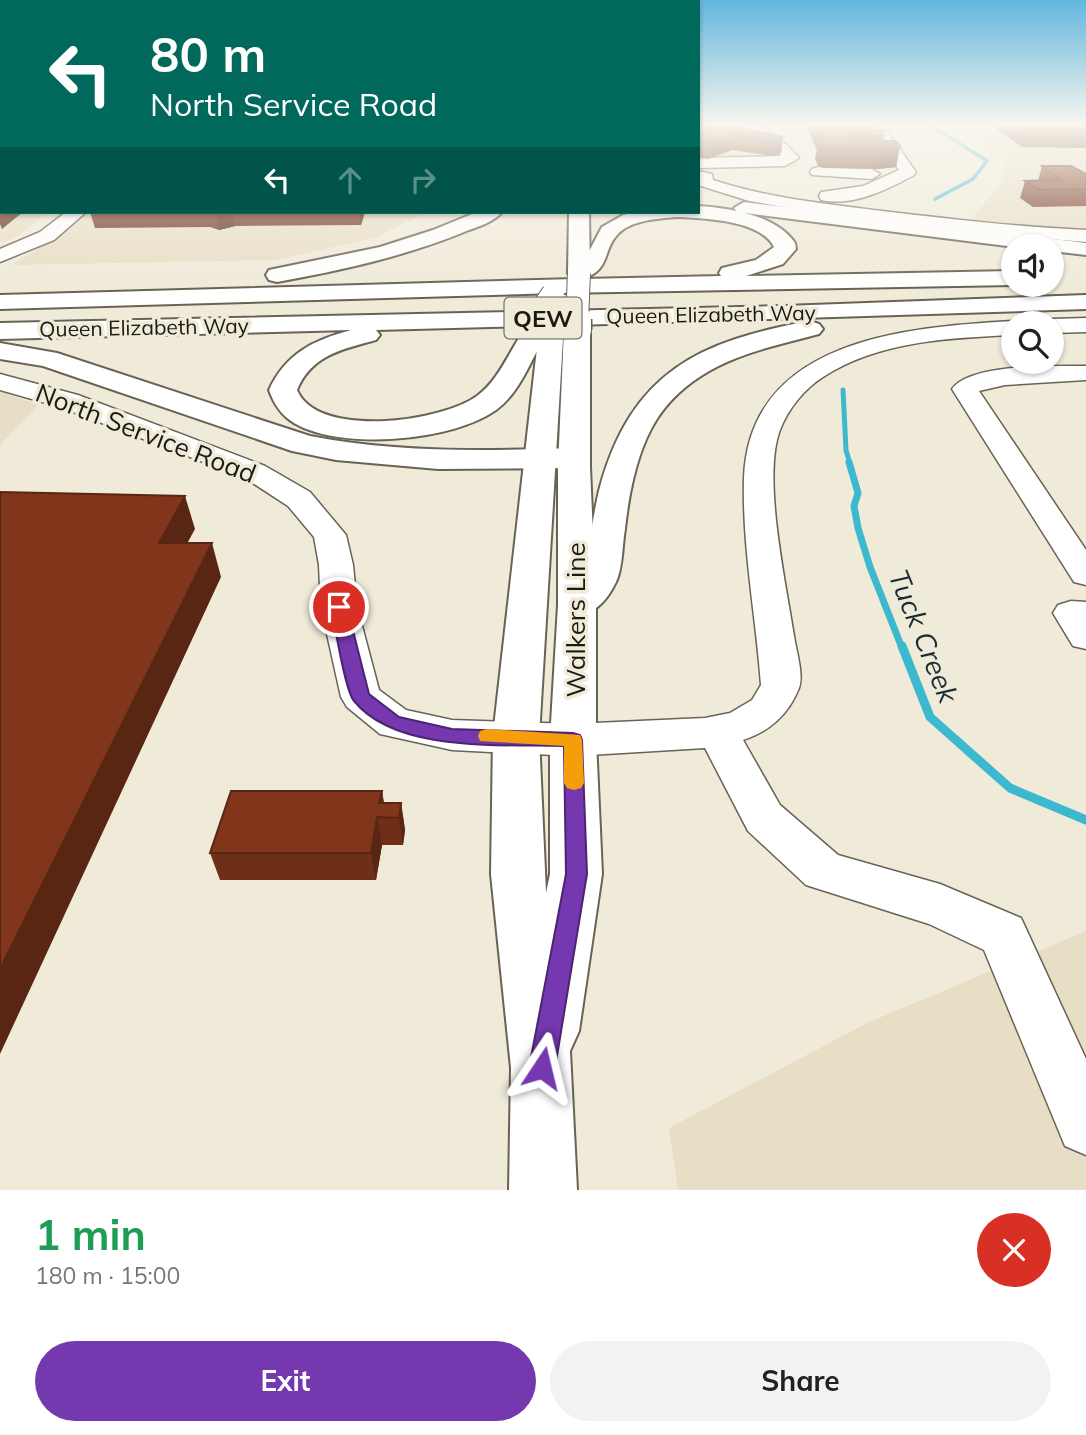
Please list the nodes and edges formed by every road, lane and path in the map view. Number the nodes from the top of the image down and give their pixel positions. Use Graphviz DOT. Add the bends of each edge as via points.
graph roads {
  1 [pos="703,179"];
  2 [pos="822,179"];
  3 [pos="897,179"];
  4 [pos="806,200"];
  5 [pos="700,204"];
  6 [pos="74,214"];
  7 [pos="488,214"];
  8 [pos="579,214"];
  9 [pos="663,214"];
  10 [pos="700,214"];
  11 [pos="1086,236"];
  12 [pos="1086,249"];
  13 [pos="0,256"];
  14 [pos="579,273"];
  15 [pos="555,278"];
  16 [pos="1001,278"];
  17 [pos="0,289"];
  18 [pos="0,302"];
  19 [pos="1086,302"];
  20 [pos="784,313"];
  21 [pos="1086,313"];
  22 [pos="1086,325"];
  23 [pos="1064,326"];
  24 [pos="555,328"];
  25 [pos="1001,328"];
  26 [pos="0,331"];
  27 [pos="0,351"];
  28 [pos="1086,373"];
  29 [pos="0,382"];
  30 [pos="556,459"];
  31 [pos="1086,575"];
  32 [pos="577,605"];
  33 [pos="1086,614"];
  34 [pos="1086,637"];
  35 [pos="717,731"];
  36 [pos="516,736"];
  37 [pos="573,740"];
  38 [pos="542,1068"];
  39 [pos="1086,1125"];
  40 [pos="543,1190"];
  1 -- 4 [label="street" via="719,188"];
  2 -- 4 [label="street" via="827,188"];
  3 -- 4 [label="street" via="849,197"];
  4 -- 11 [label="street" via="1037,235"];
  5 -- 12 [label="main road"];
  6 -- 13 [label="street" via="47,236"];
  7 -- 17 [label="main road" via="408,247 275,275 188,283"];
  8 -- 14 [label="main road, Walkers Line"];
  9 -- 14 [label="main road" via="613,228 593,264"];
  10 -- 15 [label="main road" via="732,216 772,230 785,249 775,259 730,273 688,278"];
  14 -- 24 [label="main road, Walkers Line, bridge"];
  15 -- 16 [label="main road, Queen Elizabeth Way / QEW"];
  15 -- 18 [label="main road, Queen Elizabeth Way / QEW"];
  15 -- 24 [label="main road, bridge" via="544,306"];
  19 -- 20 [label="main road, Queen Elizabeth Way / QEW"];
  20 -- 24 [label="main road" via="469,321 378,333 339,341 312,353 288,375 283,390 290,405 301,413 336,426 366,430 432,424 484,406"];
  20 -- 26 [label="main road, Queen Elizabeth Way / QEW"];
  21 -- 32 [label="main road" via="870,320 786,332 700,364 661,393 636,429 620,475 597,581"];
  22 -- 23 [label="street"];
  24 -- 30 [label="main road, Walkers Line"];
  25 -- 35 [label="street, North Service Road" via="905,339 855,351 819,365 784,395 766,427 758,472 781,686 766,710 740,726"];
  27 -- 30 [label="main road" via="60,363 336,452 397,458"];
  28 -- 31 [label="street" via="1009,377 965,388"];
  29 -- 36 [label="street, North Service Road" via="69,401 255,472 299,499 330,536 339,607 360,697 394,723 452,736"];
  30 -- 32 [label="main road, Walkers Line"];
  30 -- 36 [label="main road, Walkers Line"];
  32 -- 37 [label="main road, Walkers Line"];
  33 -- 34 [label="street" via="1071,614"];
  35 -- 37 [label="street, North Service Road"];
  35 -- 39 [label="street" via="764,818 822,871 940,906 1003,934"];
  36 -- 37 [label="street, North Service Road"];
  36 -- 38 [label="main road, Walkers Line" via="517,874"];
  37 -- 38 [label="main road, Walkers Line" via="576,874"];
  38 -- 40 [label="main road, Walkers Line"];
}
